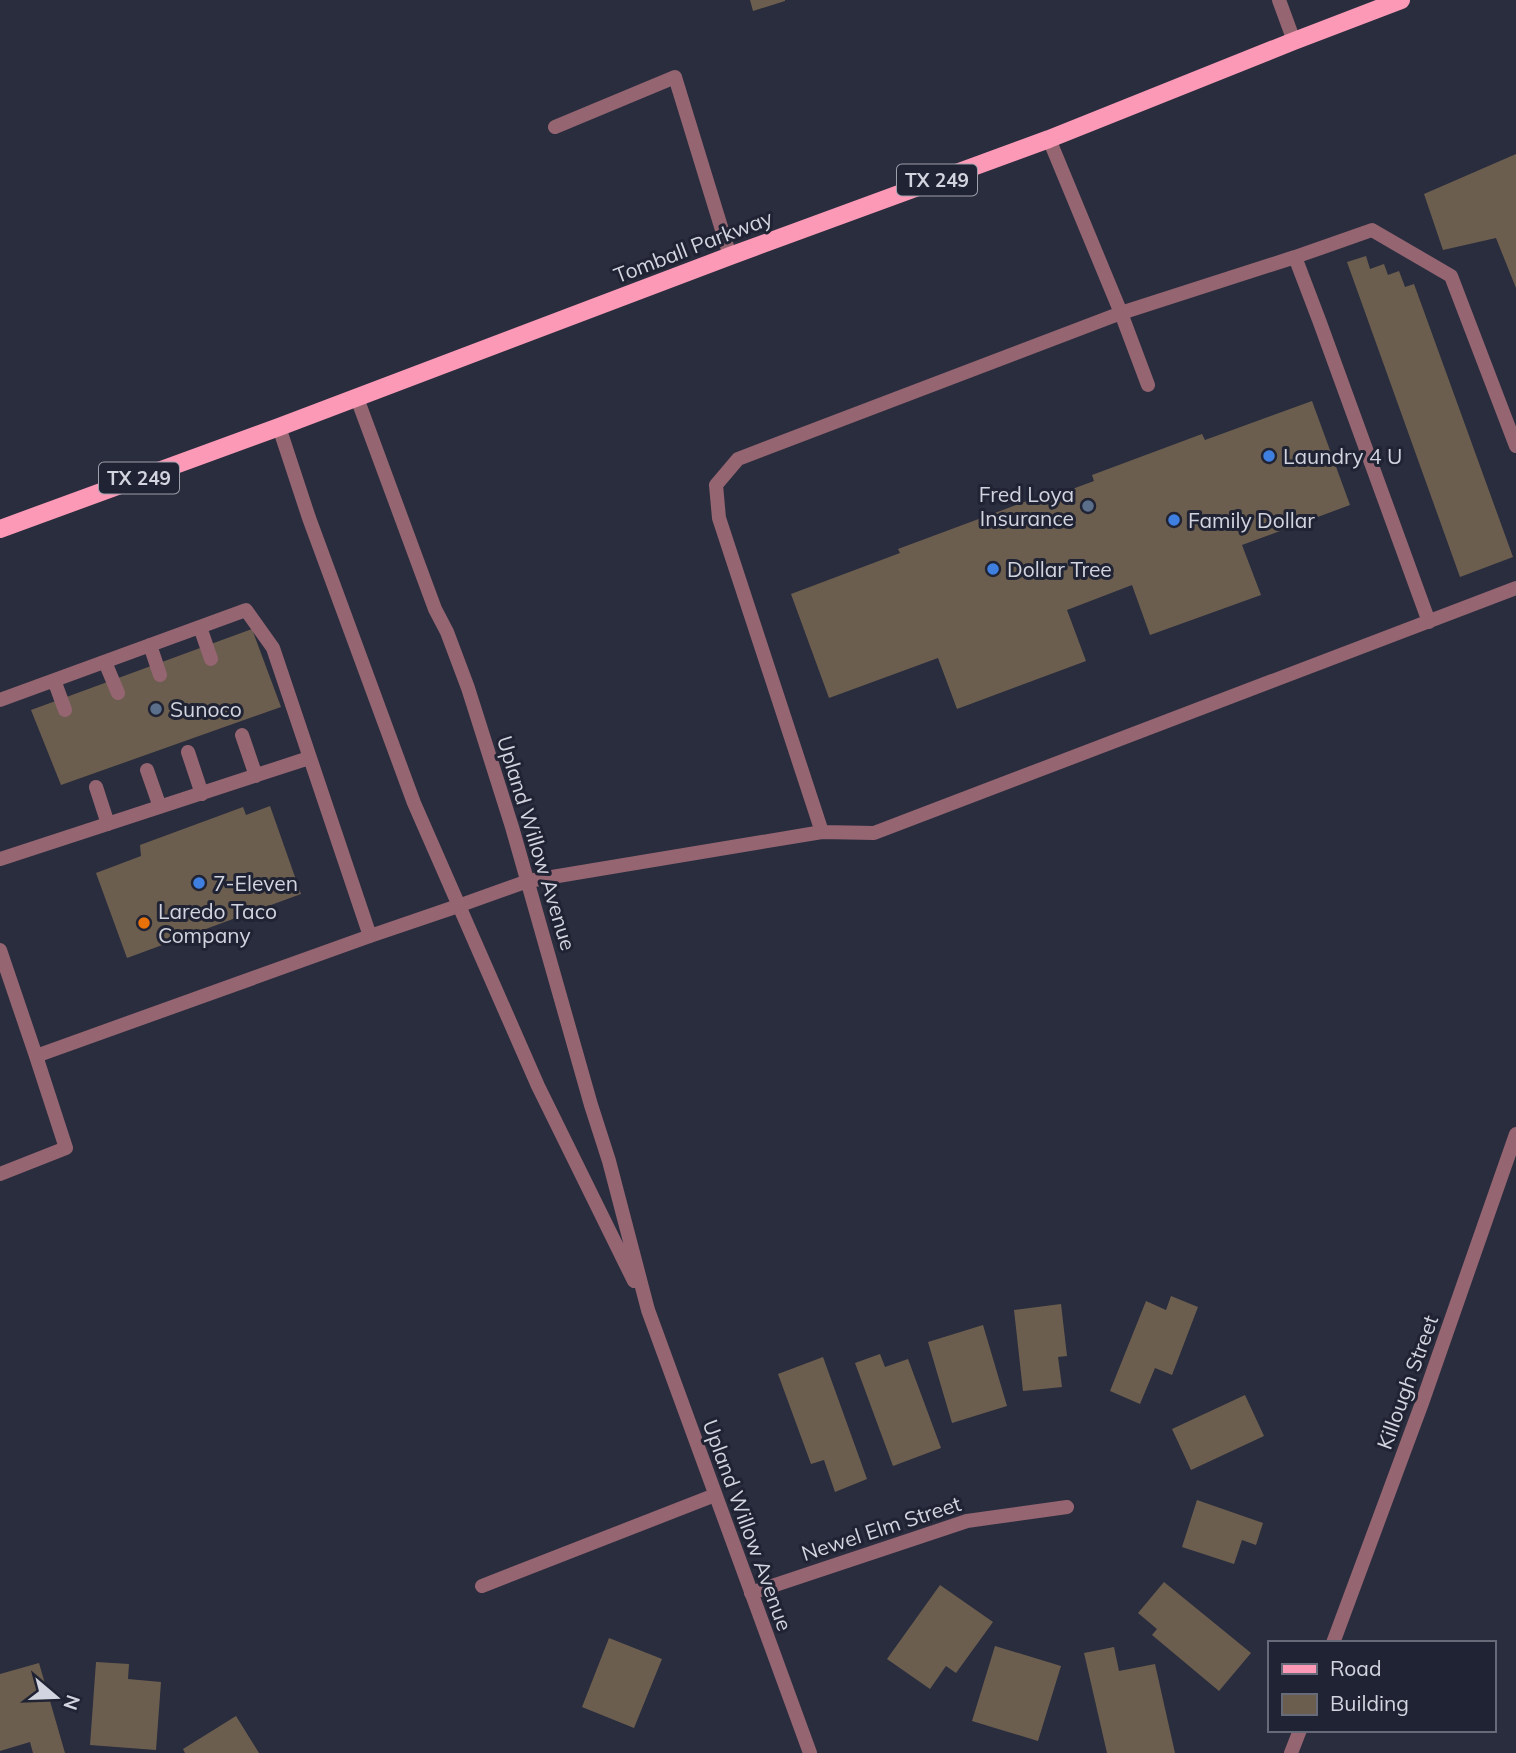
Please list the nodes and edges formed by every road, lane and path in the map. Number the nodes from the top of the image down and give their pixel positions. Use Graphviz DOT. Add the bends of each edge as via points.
graph roads {
  1 [pos="1279,0"];
  2 [pos="1401,0"];
  3 [pos="1294,41"];
  4 [pos="555,127"];
  5 [pos="1049,139"];
  6 [pos="730,256"];
  7 [pos="1295,257"];
  8 [pos="1121,313"];
  9 [pos="1148,385"];
  10 [pos="356,398"];
  11 [pos="279,427"];
  12 [pos="1516,446"];
  13 [pos="0,529"];
  14 [pos="1516,588"];
  15 [pos="1429,622"];
  16 [pos="200,627"];
  17 [pos="150,645"];
  18 [pos="211,659"];
  19 [pos="105,662"];
  20 [pos="160,675"];
  21 [pos="54,680"];
  22 [pos="118,693"];
  23 [pos="0,700"];
  24 [pos="65,710"];
  25 [pos="242,735"];
  26 [pos="188,752"];
  27 [pos="309,758"];
  28 [pos="147,770"];
  29 [pos="256,776"];
  30 [pos="96,787"];
  31 [pos="202,793"];
  32 [pos="160,807"];
  33 [pos="108,824"];
  34 [pos="822,832"];
  35 [pos="0,859"];
  36 [pos="528,881"];
  37 [pos="458,906"];
  38 [pos="370,936"];
  39 [pos="0,950"];
  40 [pos="36,1056"];
  41 [pos="1516,1134"];
  42 [pos="0,1174"];
  43 [pos="648,1310"];
  44 [pos="715,1495"];
  45 [pos="1068,1507"];
  46 [pos="482,1586"];
  47 [pos="751,1593"];
  48 [pos="1333,1641"];
  49 [pos="1299,1732"];
  50 [pos="810,1753"];
  51 [pos="1291,1753"];
  1 -- 3 [label="street"];
  2 -- 3 [label="main road, Tomball Parkway / TX 249"];
  3 -- 5 [label="main road, Tomball Parkway / TX 249"];
  4 -- 6 [label="street" via="674,77"];
  5 -- 6 [label="main road, Tomball Parkway / TX 249"];
  5 -- 8 [label="street"];
  6 -- 10 [label="main road, Tomball Parkway / TX 249"];
  7 -- 8 [label="street"];
  7 -- 12 [label="street" via="1373,230 1451,276"];
  7 -- 15 [label="street"];
  8 -- 9 [label="street"];
  8 -- 34 [label="street" via="738,459 716,485 719,518"];
  10 -- 11 [label="main road, Tomball Parkway / TX 249"];
  10 -- 36 [label="street, Upland Willow Avenue" via="468,688"];
  11 -- 13 [label="main road, Tomball Parkway / TX 249"];
  11 -- 37 [label="street, Upland Willow Avenue" via="414,803"];
  14 -- 15 [label="street"];
  15 -- 34 [label="street" via="874,834"];
  16 -- 17 [label="street"];
  16 -- 18 [label="street"];
  16 -- 27 [label="street" via="246,610 273,648"];
  17 -- 19 [label="street"];
  17 -- 20 [label="street"];
  19 -- 21 [label="street"];
  19 -- 22 [label="street"];
  21 -- 23 [label="street"];
  21 -- 24 [label="street"];
  25 -- 29 [label="street"];
  26 -- 31 [label="street"];
  27 -- 29 [label="street"];
  27 -- 38 [label="street"];
  28 -- 32 [label="street"];
  29 -- 31 [label="street"];
  30 -- 33 [label="street"];
  31 -- 32 [label="street"];
  32 -- 33 [label="street"];
  33 -- 35 [label="street"];
  34 -- 36 [label="street"];
  36 -- 37 [label="street"];
  36 -- 43 [label="street, Upland Willow Avenue"];
  37 -- 38 [label="street"];
  37 -- 43 [label="street, Upland Willow Avenue" via="538,1086"];
  38 -- 40 [label="street"];
  39 -- 40 [label="street"];
  40 -- 42 [label="street" via="66,1148"];
  41 -- 48 [label="street, Killough Street"];
  43 -- 44 [label="street, Upland Willow Avenue"];
  44 -- 46 [label="street"];
  44 -- 47 [label="street, Upland Willow Avenue"];
  45 -- 47 [label="street, Newel Elm Street" via="967,1521"];
  47 -- 50 [label="street, Upland Willow Avenue"];
  49 -- 51 [label="street"];
}
